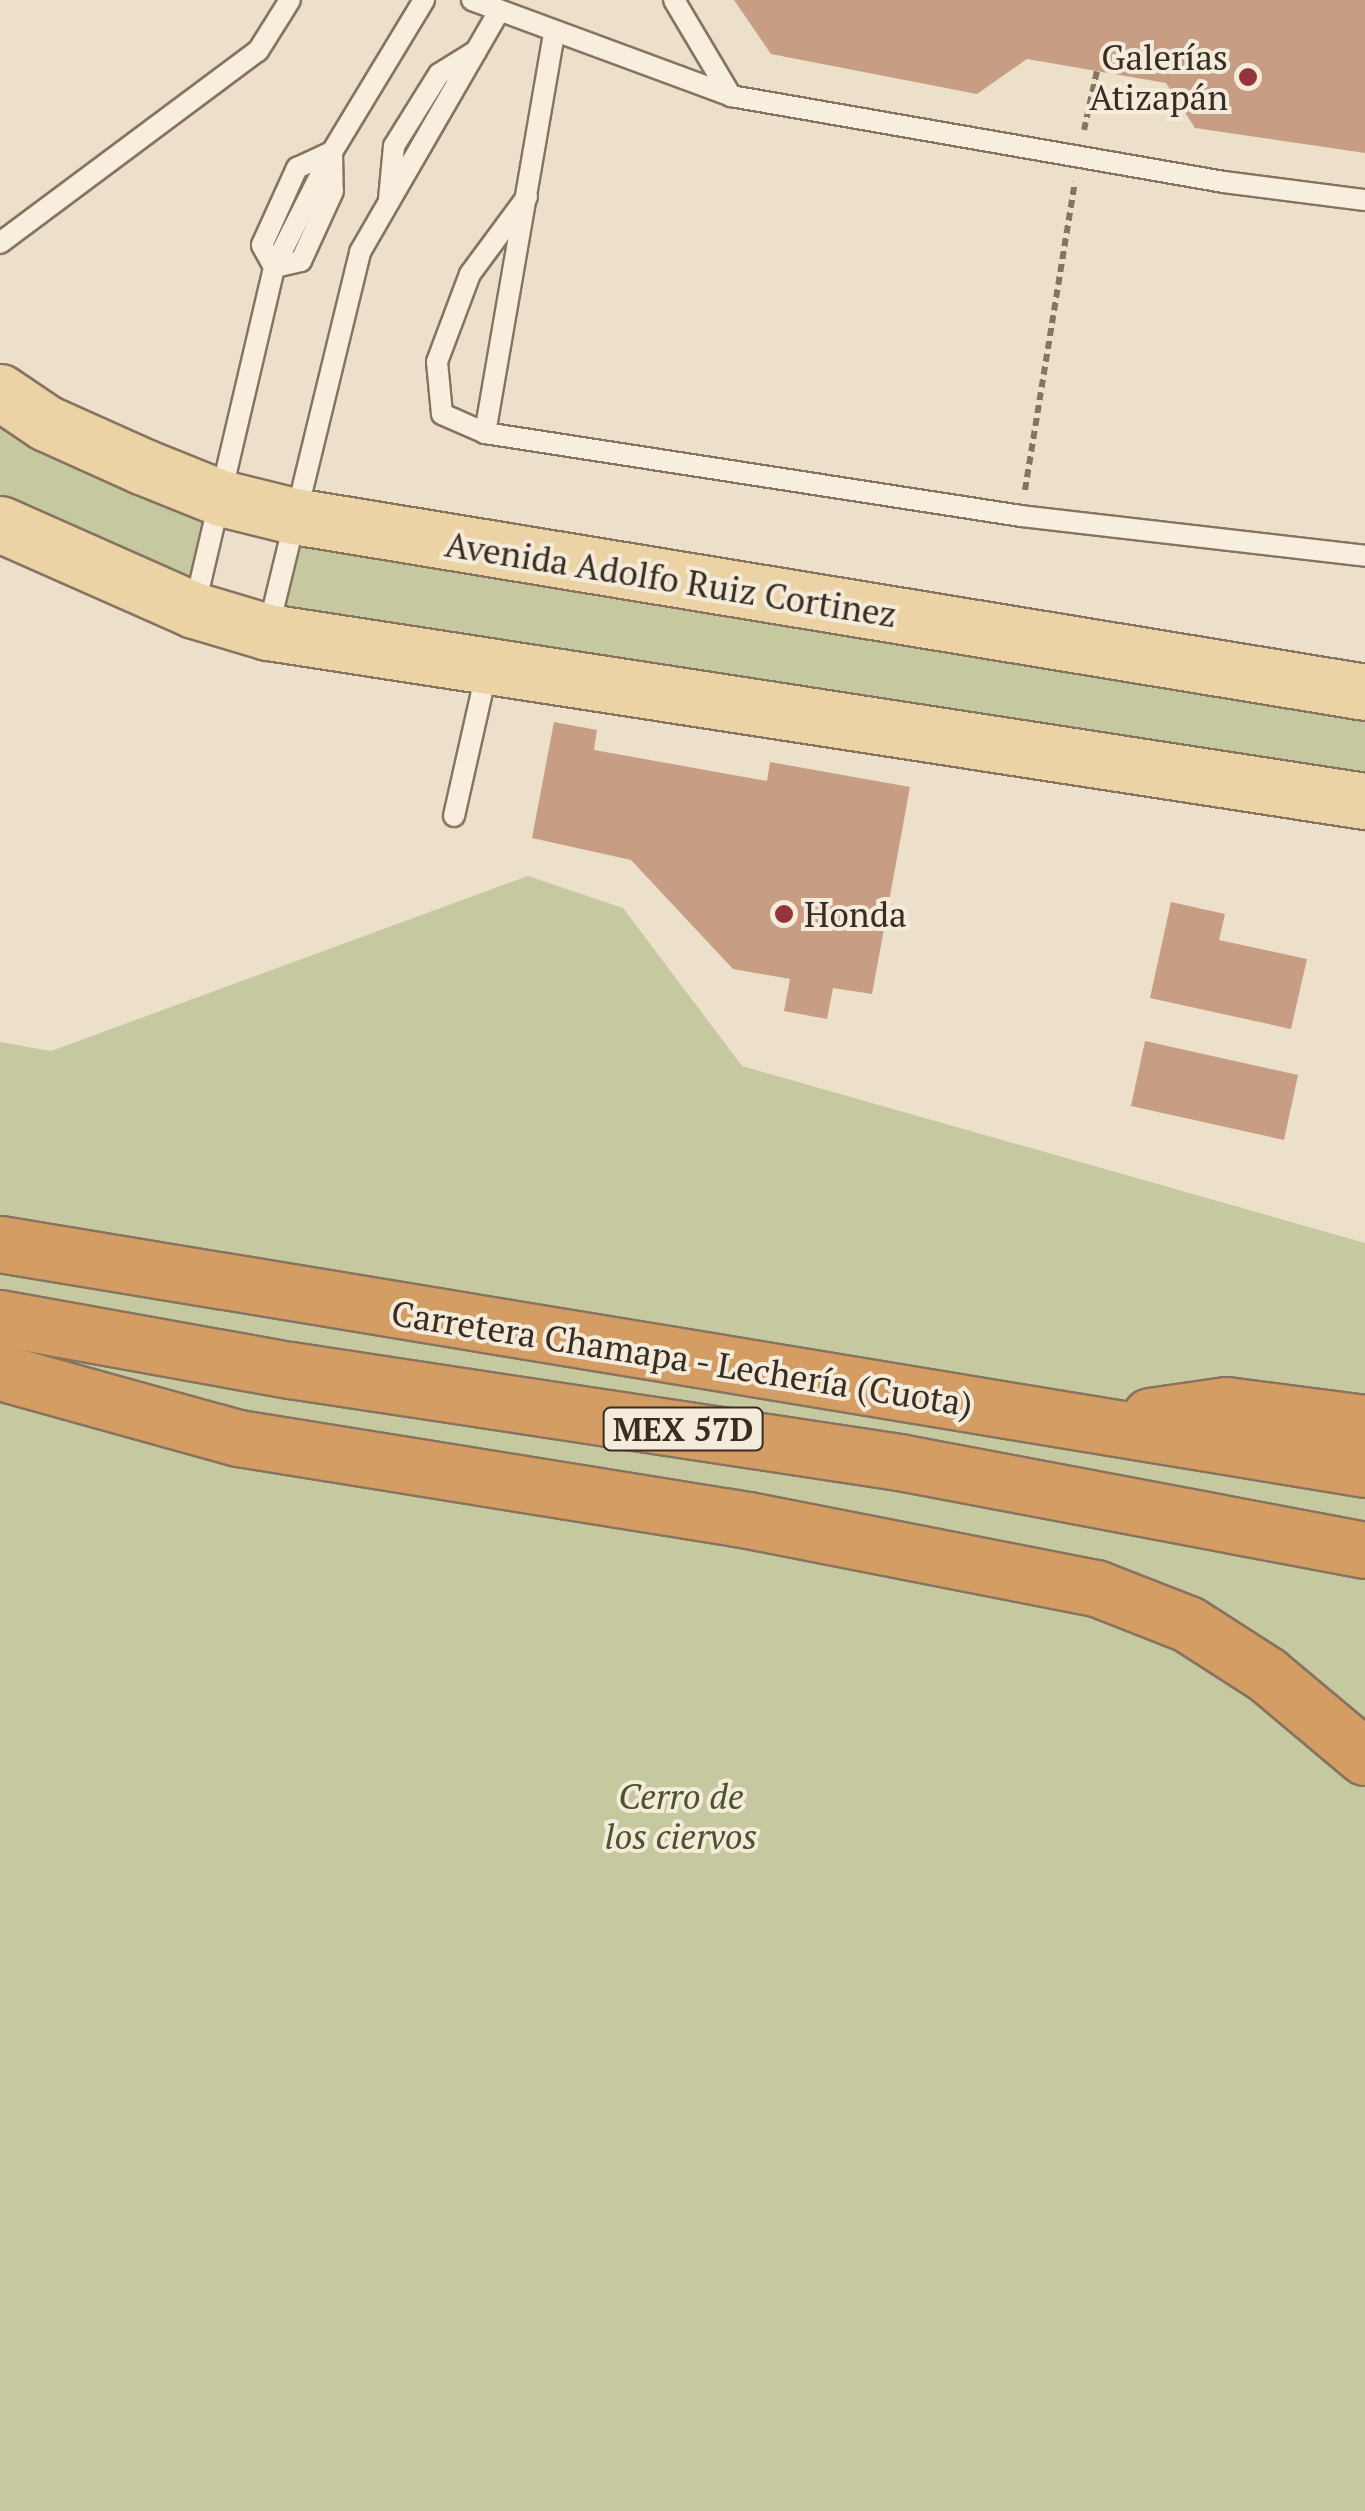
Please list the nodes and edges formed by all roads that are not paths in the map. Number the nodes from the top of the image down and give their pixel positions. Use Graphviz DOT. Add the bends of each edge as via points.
graph roads {
  1 [pos="290,0"];
  2 [pos="424,0"];
  3 [pos="472,0"];
  4 [pos="674,0"];
  5 [pos="498,13"];
  6 [pos="554,32"];
  7 [pos="731,96"];
  8 [pos="527,197"];
  9 [pos="1365,200"];
  10 [pos="0,243"];
  11 [pos="0,392"];
  12 [pos="485,434"];
  13 [pos="221,498"];
  14 [pos="294,516"];
  15 [pos="0,524"];
  16 [pos="1365,556"];
  17 [pos="194,610"];
  18 [pos="268,632"];
  19 [pos="487,668"];
  20 [pos="1365,692"];
  21 [pos="1365,801"];
  22 [pos="454,816"];
  23 [pos="0,1244"];
  24 [pos="0,1318"];
  25 [pos="0,1372"];
  26 [pos="1096,1423"];
  27 [pos="1365,1423"];
  28 [pos="1365,1469"];
  29 [pos="1365,1550"];
  30 [pos="1365,1757"];
  1 -- 10 [label="lane" via="258,51"];
  2 -- 13 [label="lane" via="332,152 274,267"];
  3 -- 5 [label="lane"];
  4 -- 7 [label="lane"];
  5 -- 6 [label="lane"];
  5 -- 14 [label="lane" via="360,252"];
  6 -- 7 [label="lane"];
  6 -- 8 [label="lane"];
  7 -- 9 [label="lane"];
  8 -- 12 [label="lane"];
  8 -- 12 [label="lane" via="470,274 437,362 442,414"];
  11 -- 13 [label="main road, Avenida Adolfo Ruiz Cortinez" via="46,423"];
  12 -- 16 [label="lane" via="1020,516"];
  13 -- 14 [label="main road, Avenida Adolfo Ruiz Cortinez"];
  13 -- 17 [label="lane"];
  14 -- 18 [label="lane"];
  14 -- 20 [label="main road, Avenida Adolfo Ruiz Cortinez"];
  15 -- 17 [label="main road"];
  17 -- 18 [label="main road"];
  18 -- 19 [label="main road"];
  19 -- 21 [label="main road"];
  19 -- 22 [label="lane"];
  23 -- 26 [label="highway, Carretera Chamapa - Lechería (Cuota) / MEX 57D"];
  24 -- 29 [label="highway, Carretera Chamapa - Lechería (Cuota) / MEX 57D" via="290,1370 899,1462"];
  25 -- 30 [label="highway" via="238,1438 748,1520 1096,1588 1188,1624 1266,1674"];
  26 -- 27 [label="highway" via="1226,1406"];
  26 -- 28 [label="highway, Carretera Chamapa - Lechería (Cuota) / MEX 57D"];
}
